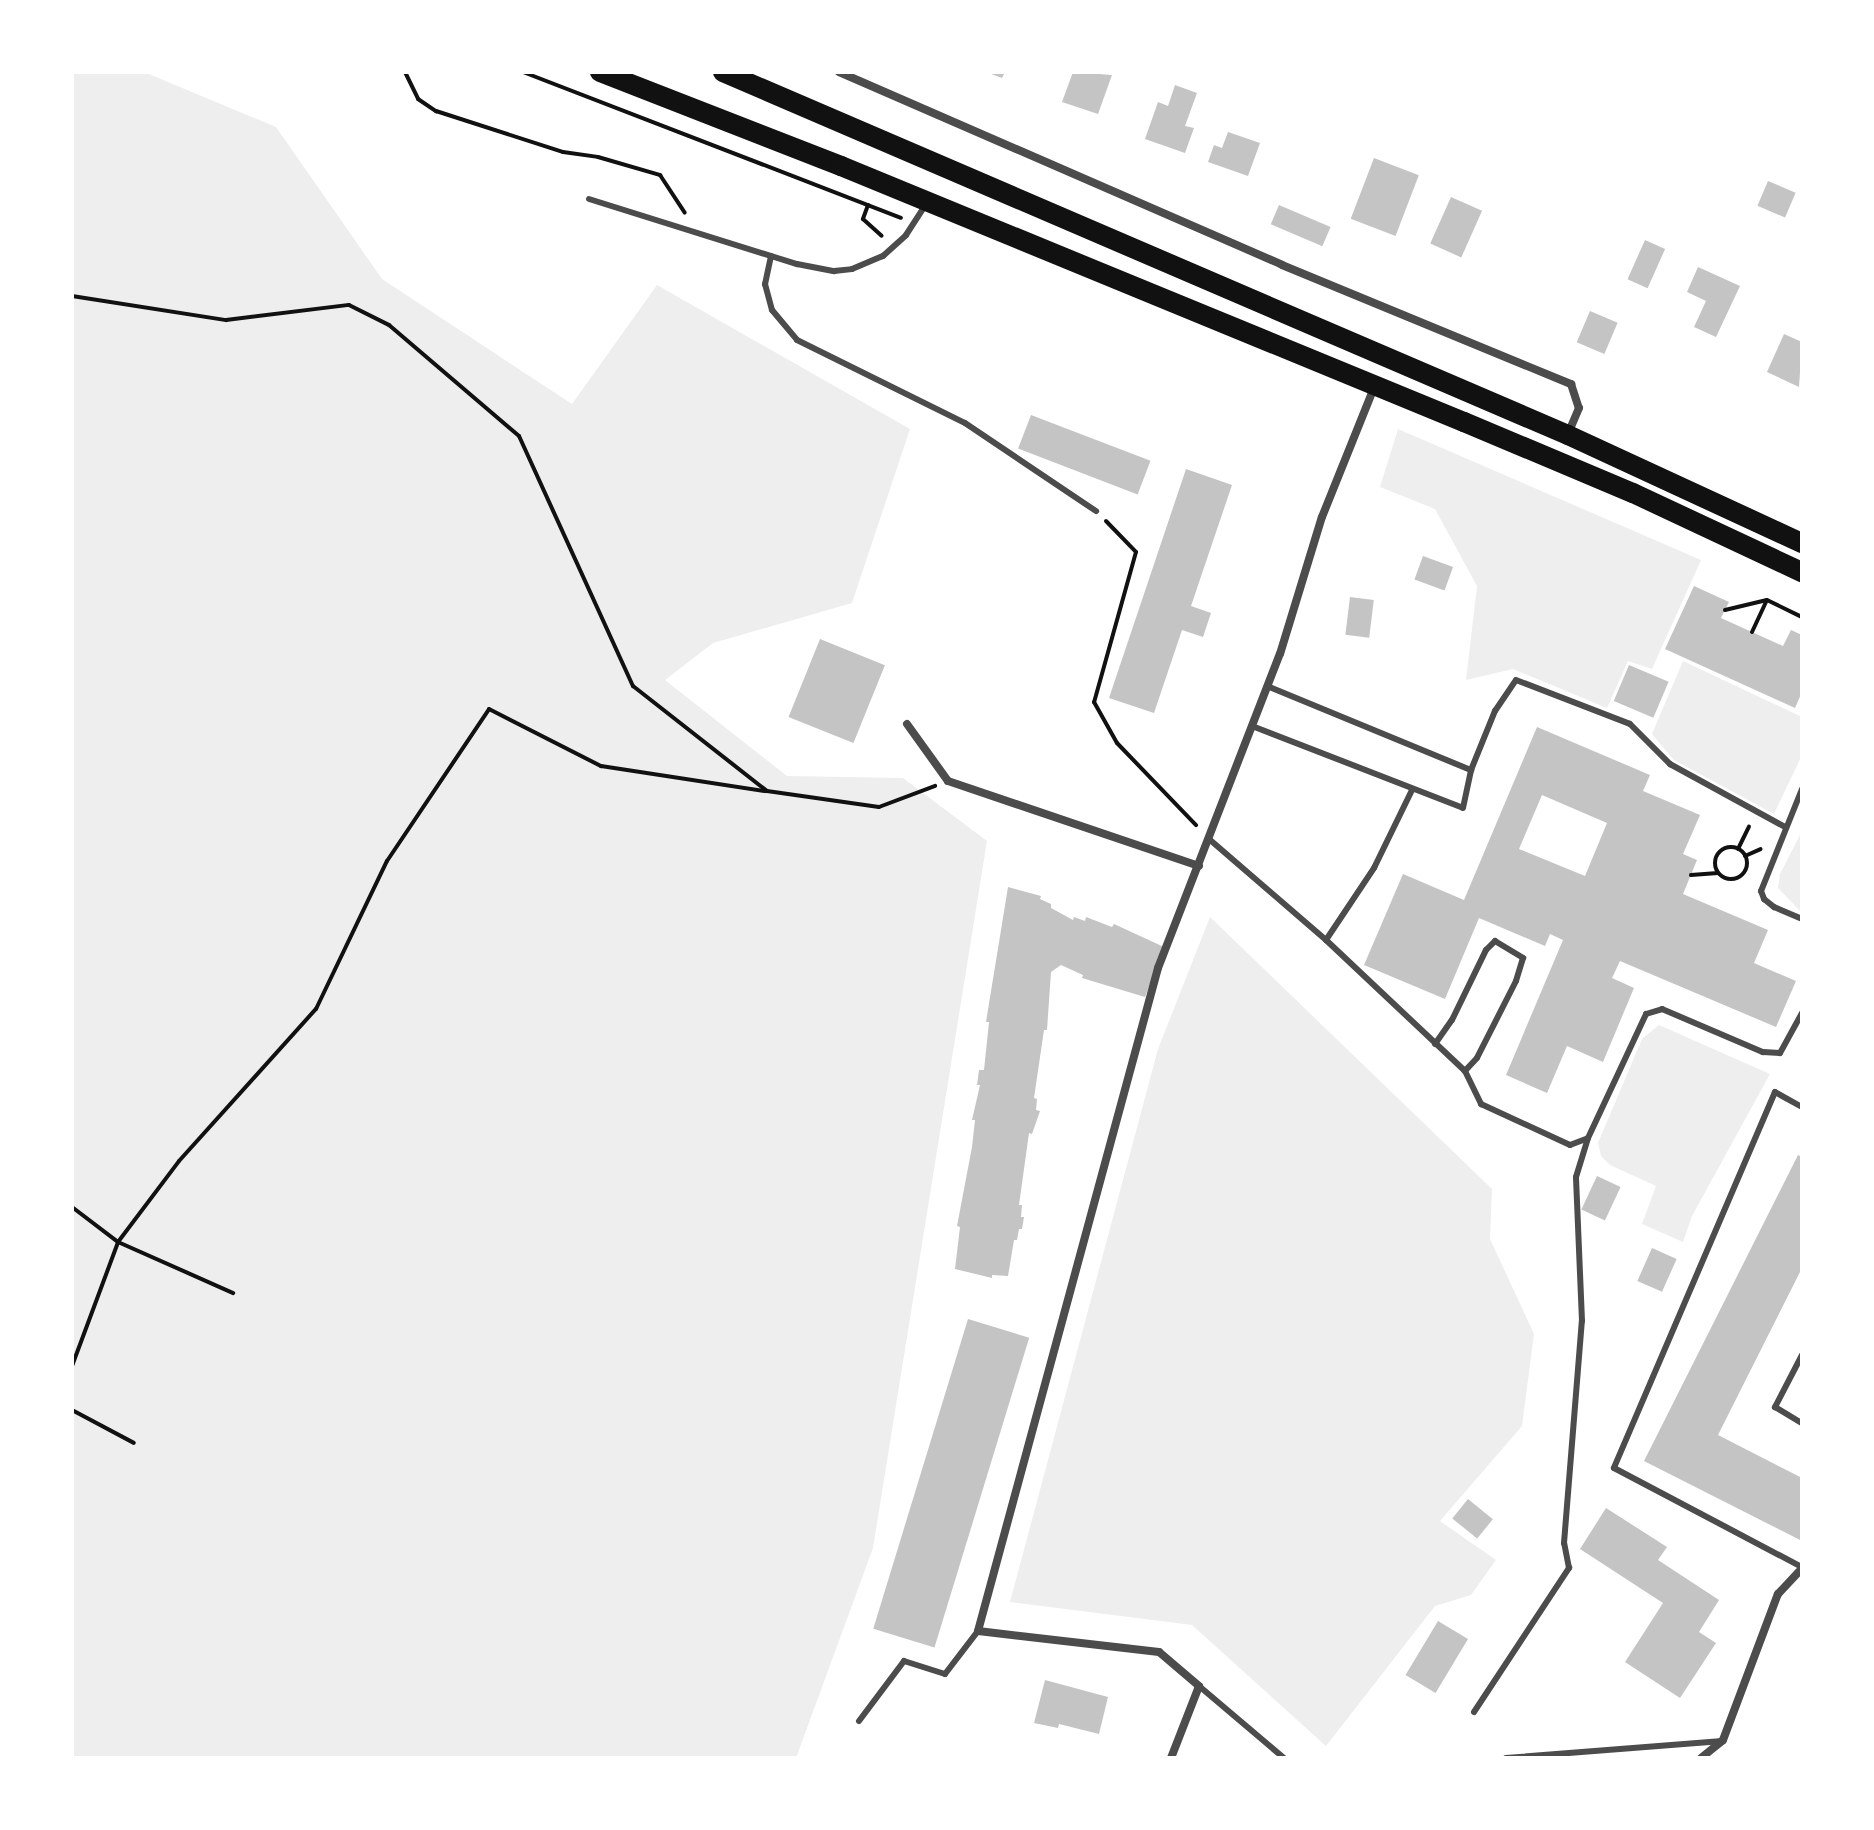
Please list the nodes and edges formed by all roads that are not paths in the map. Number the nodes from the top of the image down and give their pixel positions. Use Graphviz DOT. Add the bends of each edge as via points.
graph roads {
  1 [pos="600,72"];
  2 [pos="723,72"];
  3 [pos="839,72"];
  4 [pos="589,199"];
  5 [pos="928,201"];
  6 [pos="771,256"];
  7 [pos="1375,385"];
  8 [pos="1568,435"];
  9 [pos="1096,511"];
  10 [pos="1802,543"];
  11 [pos="1802,572"];
  12 [pos="1267,686"];
  13 [pos="907,724"];
  14 [pos="1252,726"];
  15 [pos="1471,770"];
  16 [pos="1802,789"];
  17 [pos="1412,790"];
  18 [pos="1785,827"];
  19 [pos="1209,839"];
  20 [pos="1199,866"];
  21 [pos="1802,919"];
  22 [pos="1326,940"];
  23 [pos="1802,1013"];
  24 [pos="1435,1044"];
  25 [pos="1465,1071"];
  26 [pos="1802,1107"];
  27 [pos="1588,1138"];
  28 [pos="1802,1355"];
  29 [pos="1802,1423"];
  30 [pos="1802,1567"];
  31 [pos="978,1631"];
  32 [pos="1199,1686"];
  33 [pos="1474,1712"];
  34 [pos="859,1721"];
  35 [pos="1723,1740"];
  36 [pos="1171,1758"];
  37 [pos="1284,1758"];
  38 [pos="1506,1758"];
  39 [pos="1701,1758"];
  1 -- 5 [label="main road"];
  2 -- 8 [label="main road"];
  3 -- 8 [label="street" via="1571,384 1579,408"];
  4 -- 6 [label="lane"];
  5 -- 6 [label="lane" via="906,235 883,256 852,269 817,270"];
  5 -- 7 [label="main road"];
  6 -- 9 [label="lane" via="765,284 772,310 797,340 965,423"];
  7 -- 11 [label="main road" via="1633,493"];
  7 -- 12 [label="street" via="1322,517"];
  8 -- 10 [label="main road"];
  12 -- 14 [label="street"];
  12 -- 15 [label="lane"];
  13 -- 20 [label="street" via="948,781"];
  14 -- 17 [label="lane"];
  14 -- 19 [label="street"];
  15 -- 17 [label="lane" via="1463,808"];
  15 -- 18 [label="lane" via="1495,711 1516,680 1630,724 1670,764"];
  16 -- 18 [label="lane"];
  17 -- 22 [label="lane" via="1374,868"];
  18 -- 21 [label="lane" via="1761,891 1774,907"];
  19 -- 20 [label="street"];
  19 -- 22 [label="lane"];
  20 -- 31 [label="street" via="1158,968"];
  22 -- 24 [label="lane"];
  23 -- 27 [label="lane" via="1780,1053 1763,1052 1662,1009 1646,1014"];
  24 -- 25 [label="lane"];
  24 -- 25 [label="lane" via="1495,941 1523,958 1477,1058"];
  25 -- 27 [label="lane" via="1481,1104 1570,1145"];
  26 -- 30 [label="lane" via="1775,1092 1614,1468"];
  27 -- 33 [label="lane" via="1576,1177 1582,1321 1564,1543 1569,1568"];
  28 -- 29 [label="lane" via="1775,1407"];
  30 -- 35 [label="street" via="1778,1594"];
  31 -- 32 [label="street" via="1159,1652"];
  31 -- 34 [label="lane" via="945,1674 904,1661"];
  32 -- 36 [label="street"];
  32 -- 37 [label="lane"];
  35 -- 38 [label="lane"];
  35 -- 39 [label="street"];
}
